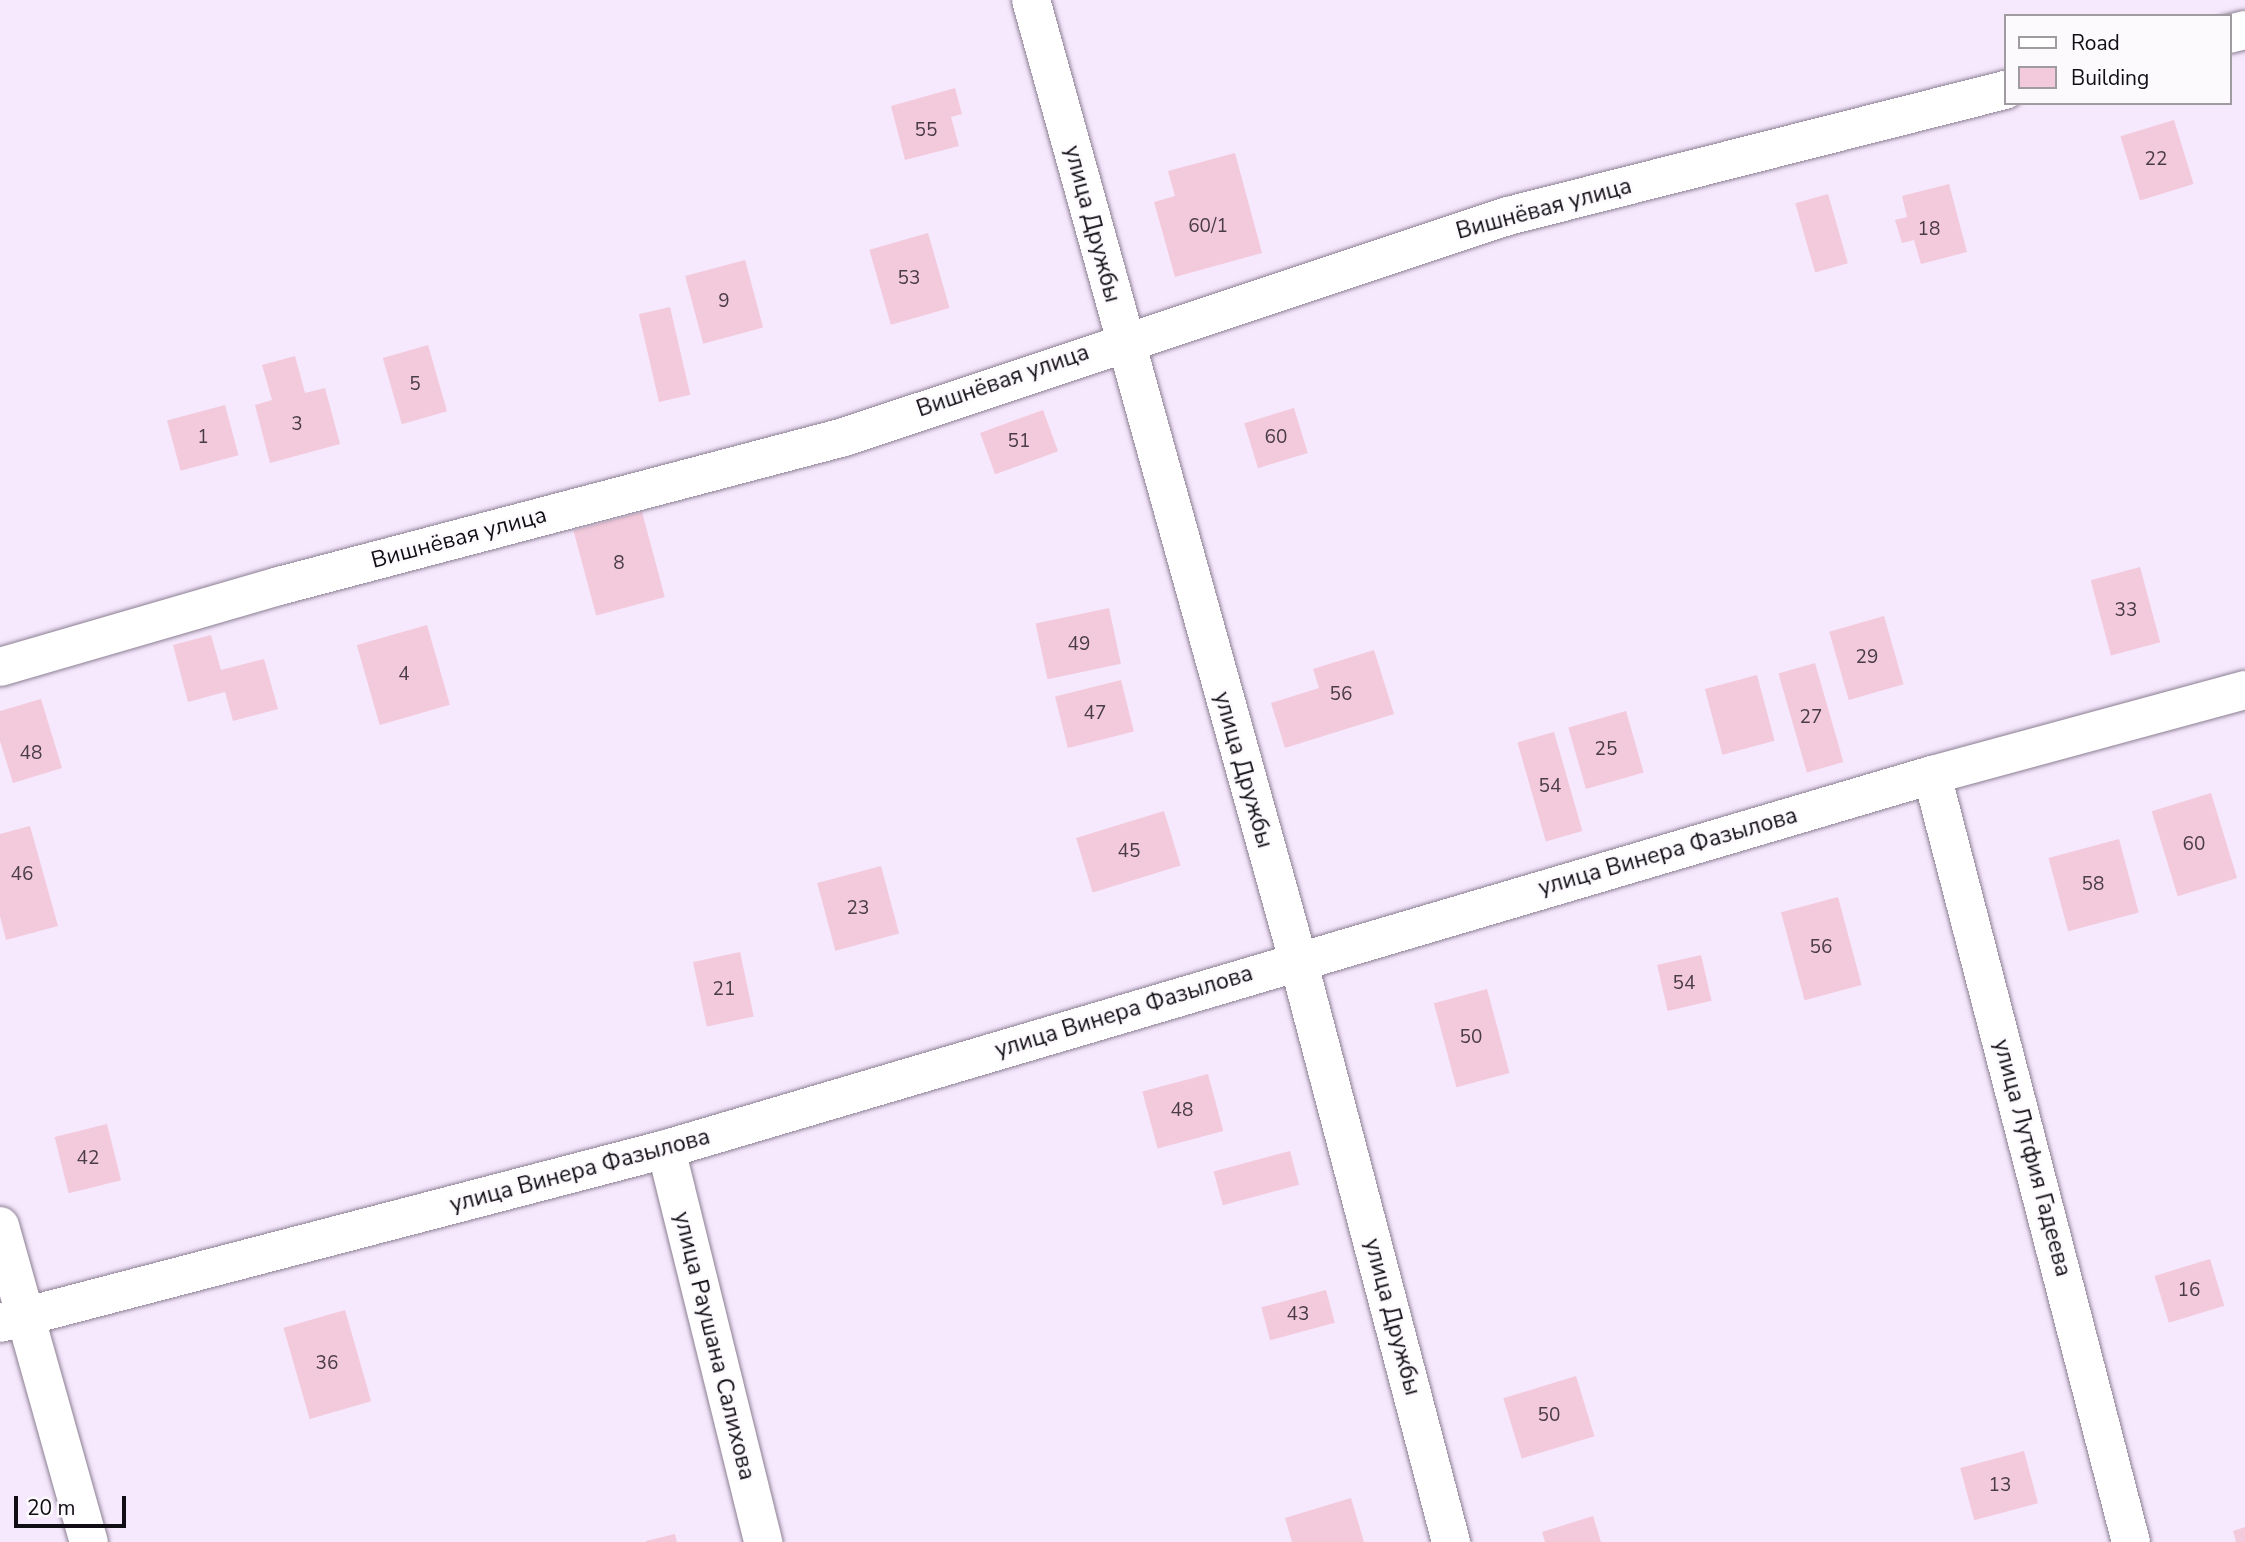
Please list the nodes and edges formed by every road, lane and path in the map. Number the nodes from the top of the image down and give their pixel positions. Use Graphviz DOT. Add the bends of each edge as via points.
graph roads {
  1 [pos="1031,0"];
  2 [pos="2004,90"];
  3 [pos="1123,339"];
  4 [pos="0,667"];
  5 [pos="2245,690"];
  6 [pos="1932,775"];
  7 [pos="1298,960"];
  8 [pos="666,1149"];
  9 [pos="0,1226"];
  10 [pos="13,1320"];
  11 [pos="89,1542"];
  12 [pos="762,1542"];
  13 [pos="1451,1542"];
  14 [pos="2131,1542"];
  1 -- 3 [label="street, улица Дружбы"];
  2 -- 3 [label="street, Вишнёвая улица" via="1508,216"];
  3 -- 4 [label="street, Вишнёвая улица" via="844,437 279,586"];
  3 -- 7 [label="street, улица Дружбы"];
  5 -- 6 [label="street, улица Винера Фазылова"];
  6 -- 7 [label="street, улица Винера Фазылова"];
  6 -- 14 [label="street, улица Лутфия Гадеева"];
  7 -- 8 [label="street, улица Винера Фазылова"];
  7 -- 13 [label="street, улица Дружбы"];
  8 -- 10 [label="street, улица Винера Фазылова"];
  8 -- 12 [label="street, улица Раушана Салихова"];
  9 -- 10 [label="street"];
  10 -- 11 [label="street"];
}
